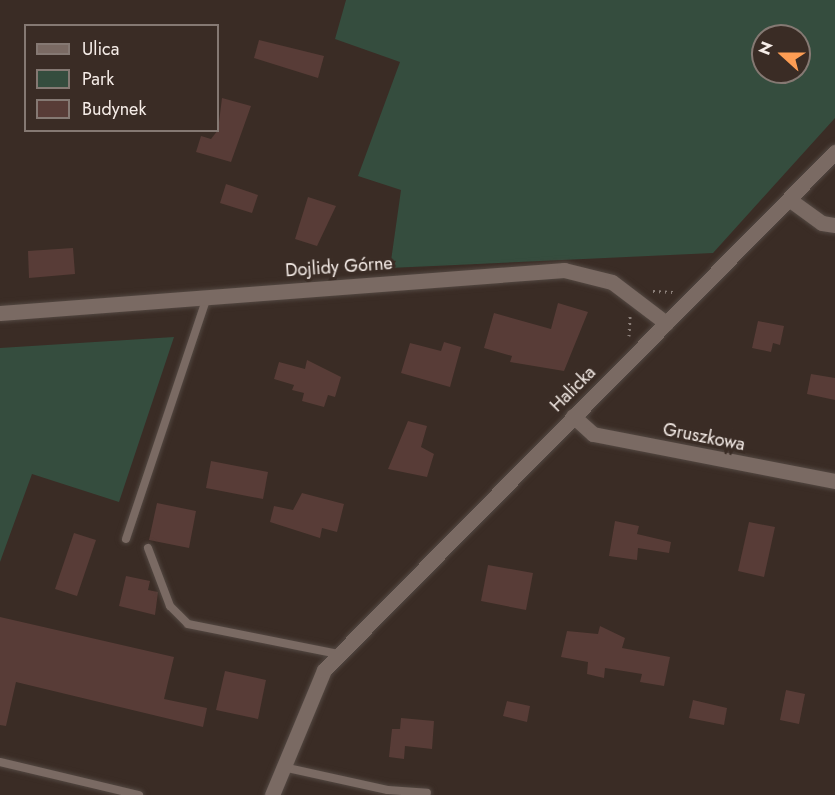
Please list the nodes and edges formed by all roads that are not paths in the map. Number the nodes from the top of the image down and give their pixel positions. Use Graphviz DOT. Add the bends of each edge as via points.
graph roads {
  1 [pos="835,152"];
  2 [pos="790,200"];
  3 [pos="835,225"];
  4 [pos="207,297"];
  5 [pos="0,313"];
  6 [pos="666,323"];
  7 [pos="573,416"];
  8 [pos="835,481"];
  9 [pos="126,539"];
  10 [pos="148,548"];
  11 [pos="338,654"];
  12 [pos="0,762"];
  13 [pos="283,766"];
  14 [pos="427,793"];
  15 [pos="139,795"];
  16 [pos="272,795"];
  1 -- 2 [label="street, Halicka"];
  2 -- 3 [label="street" via="822,223"];
  2 -- 6 [label="street, Halicka"];
  4 -- 5 [label="street, Dojlidy Górne"];
  4 -- 6 [label="street, Dojlidy Górne" via="564,270 612,282"];
  4 -- 9 [label="lane"];
  6 -- 7 [label="street, Halicka"];
  7 -- 8 [label="street, Gruszkowa" via="604,437"];
  7 -- 11 [label="street, Halicka"];
  10 -- 11 [label="lane" via="170,606 188,624"];
  11 -- 13 [label="street, Halicka" via="317,682"];
  12 -- 15 [label="lane"];
  13 -- 14 [label="lane" via="388,790"];
  13 -- 16 [label="street, Halicka"];
}
